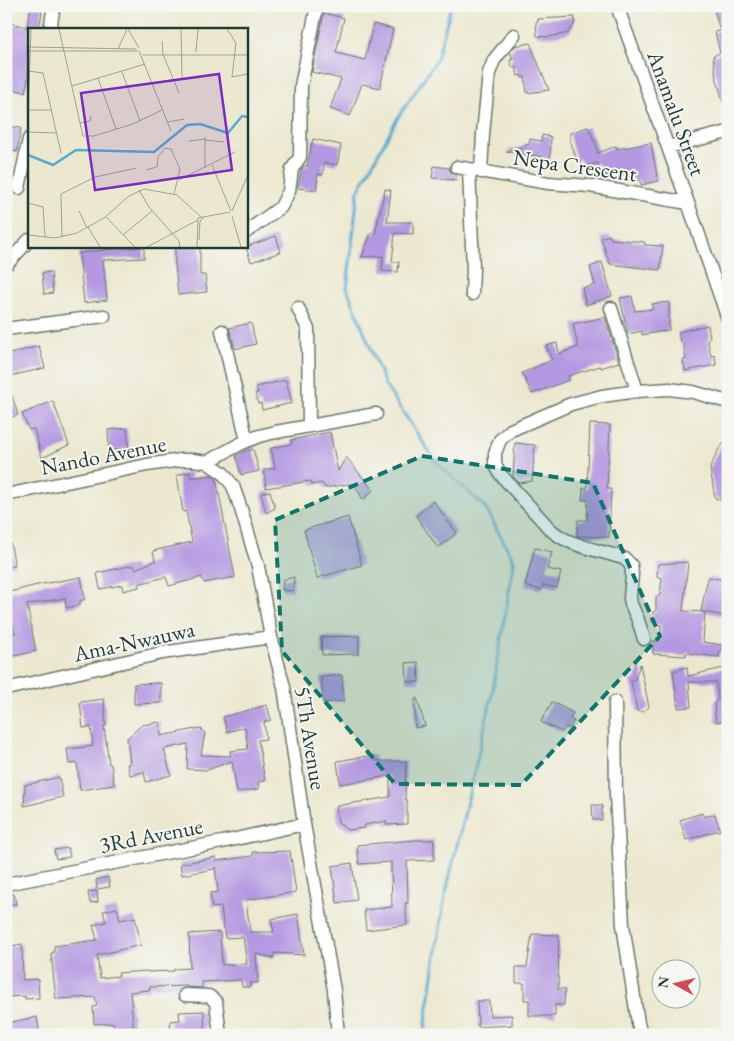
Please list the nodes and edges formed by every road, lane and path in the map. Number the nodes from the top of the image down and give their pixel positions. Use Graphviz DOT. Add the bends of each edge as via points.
graph roads {
  1 [pos="54,6"];
  2 [pos="317,6"];
  3 [pos="617,6"];
  4 [pos="50,28"];
  5 [pos="514,35"];
  6 [pos="728,132"];
  7 [pos="28,144"];
  8 [pos="668,147"];
  9 [pos="469,169"];
  10 [pos="19,188"];
  11 [pos="688,203"];
  12 [pos="248,231"];
  13 [pos="28,241"];
  14 [pos="6,265"];
  15 [pos="472,294"];
  16 [pos="298,308"];
  17 [pos="611,308"];
  18 [pos="104,316"];
  19 [pos="728,319"];
  20 [pos="6,329"];
  21 [pos="222,331"];
  22 [pos="637,391"];
  23 [pos="728,402"];
  24 [pos="376,414"];
  25 [pos="309,426"];
  26 [pos="247,441"];
  27 [pos="207,462"];
  28 [pos="6,495"];
  29 [pos="271,637"];
  30 [pos="644,639"];
  31 [pos="6,690"];
  32 [pos="614,702"];
  33 [pos="304,824"];
  34 [pos="6,884"];
  35 [pos="184,995"];
  36 [pos="220,1035"];
  37 [pos="338,1035"];
  38 [pos="641,1035"];
  1 -- 4 [label="street"];
  2 -- 12 [label="street" via="302,86 300,157 292,169 289,191 281,207"];
  3 -- 8 [label="street, Anamalu Street"];
  5 -- 9 [label="street" via="494,60 489,72 483,134"];
  6 -- 8 [label="street"];
  7 -- 10 [label="street"];
  8 -- 11 [label="street, Anamalu Street"];
  9 -- 11 [label="street, Nepa Crescent"];
  9 -- 15 [label="street"];
  11 -- 19 [label="street, Anamalu Street"];
  13 -- 14 [label="street"];
  16 -- 25 [label="street" via="308,329"];
  17 -- 22 [label="street"];
  18 -- 20 [label="street"];
  21 -- 26 [label="street"];
  22 -- 23 [label="street" via="669,389"];
  22 -- 30 [label="street" via="571,404 511,430 500,440 495,464 500,475 558,536 625,558 631,565 631,604"];
  24 -- 25 [label="street"];
  25 -- 26 [label="street"];
  26 -- 27 [label="street"];
  27 -- 28 [label="street, Nando Avenue" via="181,460 147,465"];
  27 -- 29 [label="street, 5Th Avenue" via="223,473 233,486 258,566"];
  29 -- 31 [label="street, Ama-Nwauwa" via="162,653"];
  29 -- 33 [label="street, 5Th Avenue" via="284,687"];
  32 -- 38 [label="street" via="623,926"];
  33 -- 34 [label="street, 3Rd Avenue"];
  33 -- 37 [label="street, 5Th Avenue" via="334,990"];
  35 -- 36 [label="street" via="209,996 216,1002"];
}
